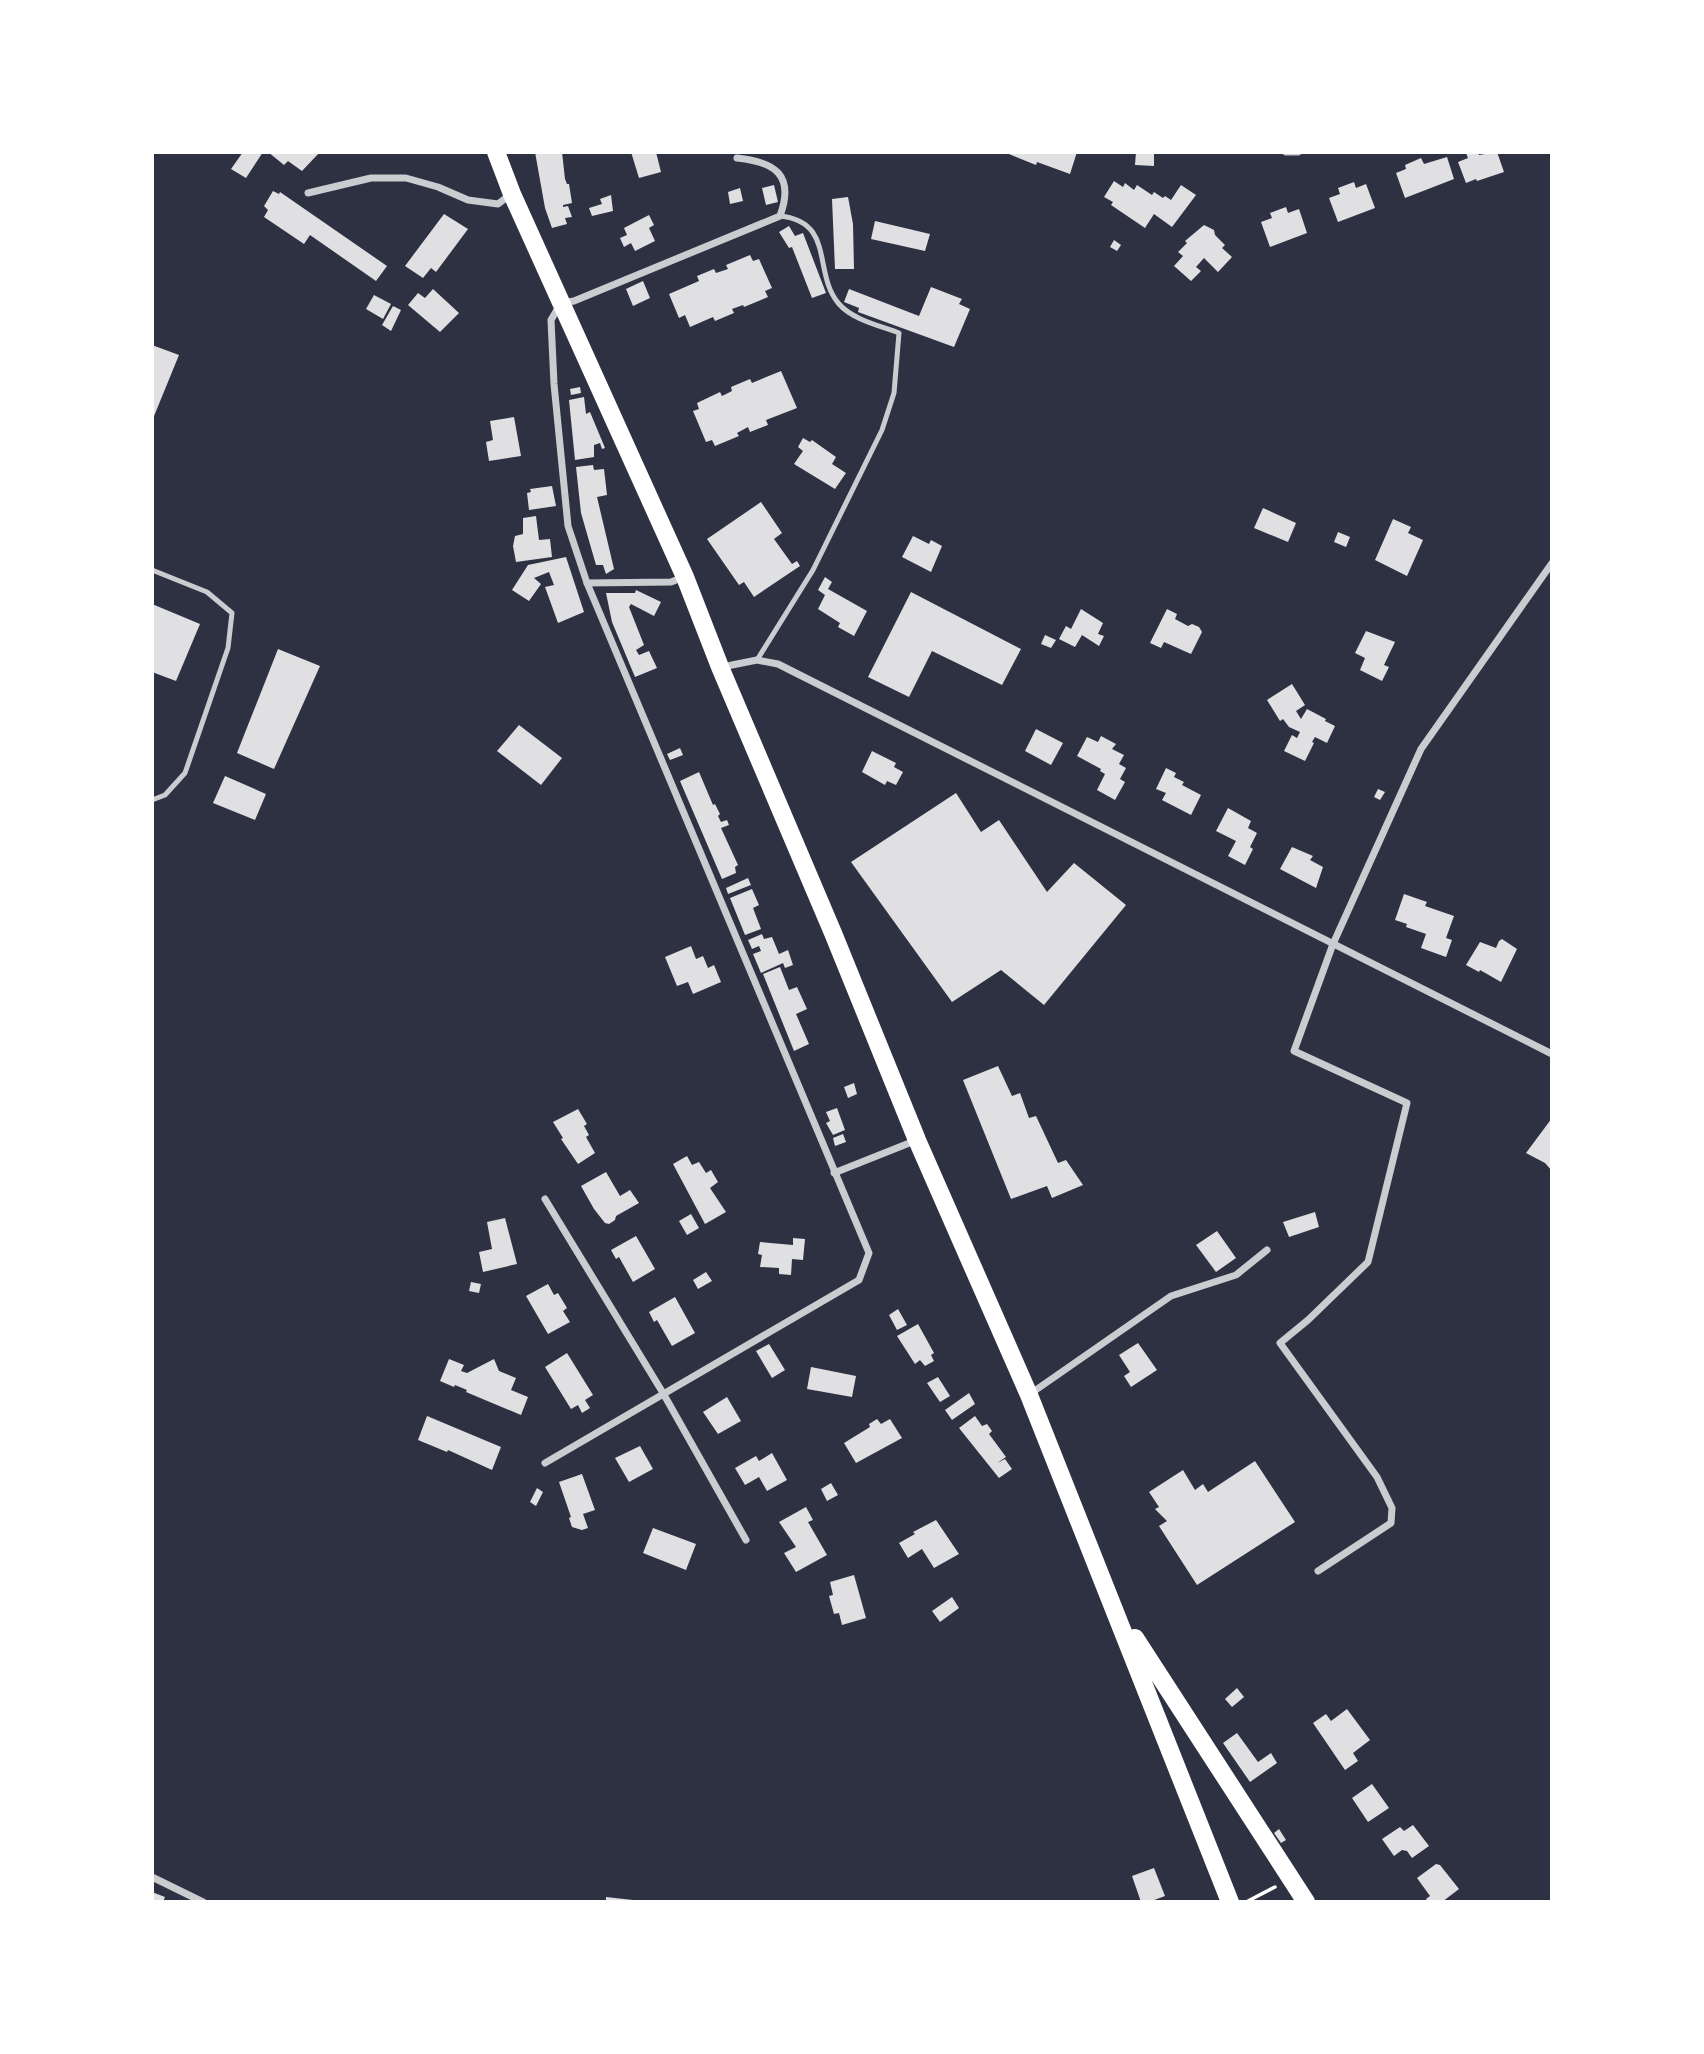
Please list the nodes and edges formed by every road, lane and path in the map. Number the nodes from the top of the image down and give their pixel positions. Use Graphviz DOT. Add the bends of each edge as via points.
graph roads {
  1 [pos="498,152"];
  2 [pos="1286,152"];
  3 [pos="1298,152"];
  4 [pos="737,158"];
  5 [pos="308,193"];
  6 [pos="512,194"];
  7 [pos="780,216"];
  8 [pos="561,303"];
  9 [pos="1552,564"];
  10 [pos="152,570"];
  11 [pos="685,577"];
  12 [pos="587,583"];
  13 [pos="757,660"];
  14 [pos="720,667"];
  15 [pos="152,800"];
  16 [pos="1333,944"];
  17 [pos="1552,1054"];
  18 [pos="917,1140"];
  19 [pos="834,1173"];
  20 [pos="545,1199"];
  21 [pos="1267,1250"];
  22 [pos="663,1393"];
  23 [pos="1029,1395"];
  24 [pos="545,1463"];
  25 [pos="746,1540"];
  26 [pos="1318,1571"];
  27 [pos="1114,1606"];
  28 [pos="152,1877"];
  29 [pos="1291,1880"];
  30 [pos="203,1902"];
  31 [pos="1230,1902"];
  32 [pos="1246,1902"];
  33 [pos="1306,1902"];
  1 -- 6 [label="main road"];
  2 -- 3 [label="street"];
  4 -- 7 [label="street" via="762,161 775,170 786,198"];
  5 -- 6 [label="street" via="371,177 407,178 468,200 498,204"];
  6 -- 8 [label="main road"];
  7 -- 8 [label="street"];
  7 -- 13 [label="lane" via="805,222 813,232 839,304 899,333 894,393 883,430 813,570"];
  8 -- 11 [label="main road"];
  8 -- 12 [label="street" via="551,320 554,384 568,526"];
  9 -- 16 [label="street" via="1421,749"];
  10 -- 15 [label="lane" via="207,592 232,613 228,648 185,773 165,795"];
  11 -- 12 [label="street" via="671,582"];
  11 -- 14 [label="main road"];
  12 -- 19 [label="street"];
  13 -- 14 [label="street"];
  13 -- 16 [label="street" via="778,664"];
  14 -- 18 [label="main road"];
  16 -- 17 [label="street"];
  16 -- 26 [label="street" via="1294,1051 1407,1103 1368,1262 1280,1343 1377,1477 1392,1508 1391,1523"];
  18 -- 19 [label="street"];
  18 -- 23 [label="main road"];
  19 -- 22 [label="street" via="869,1253 859,1280"];
  20 -- 22 [label="street"];
  21 -- 23 [label="street" via="1236,1275 1171,1296"];
  22 -- 24 [label="street"];
  22 -- 25 [label="street"];
  23 -- 27 [label="main road"];
  27 -- 29 [label="main road"];
  27 -- 31 [label="main road"];
  28 -- 30 [label="street"];
  29 -- 32 [label="path"];
  29 -- 33 [label="main road"];
}
